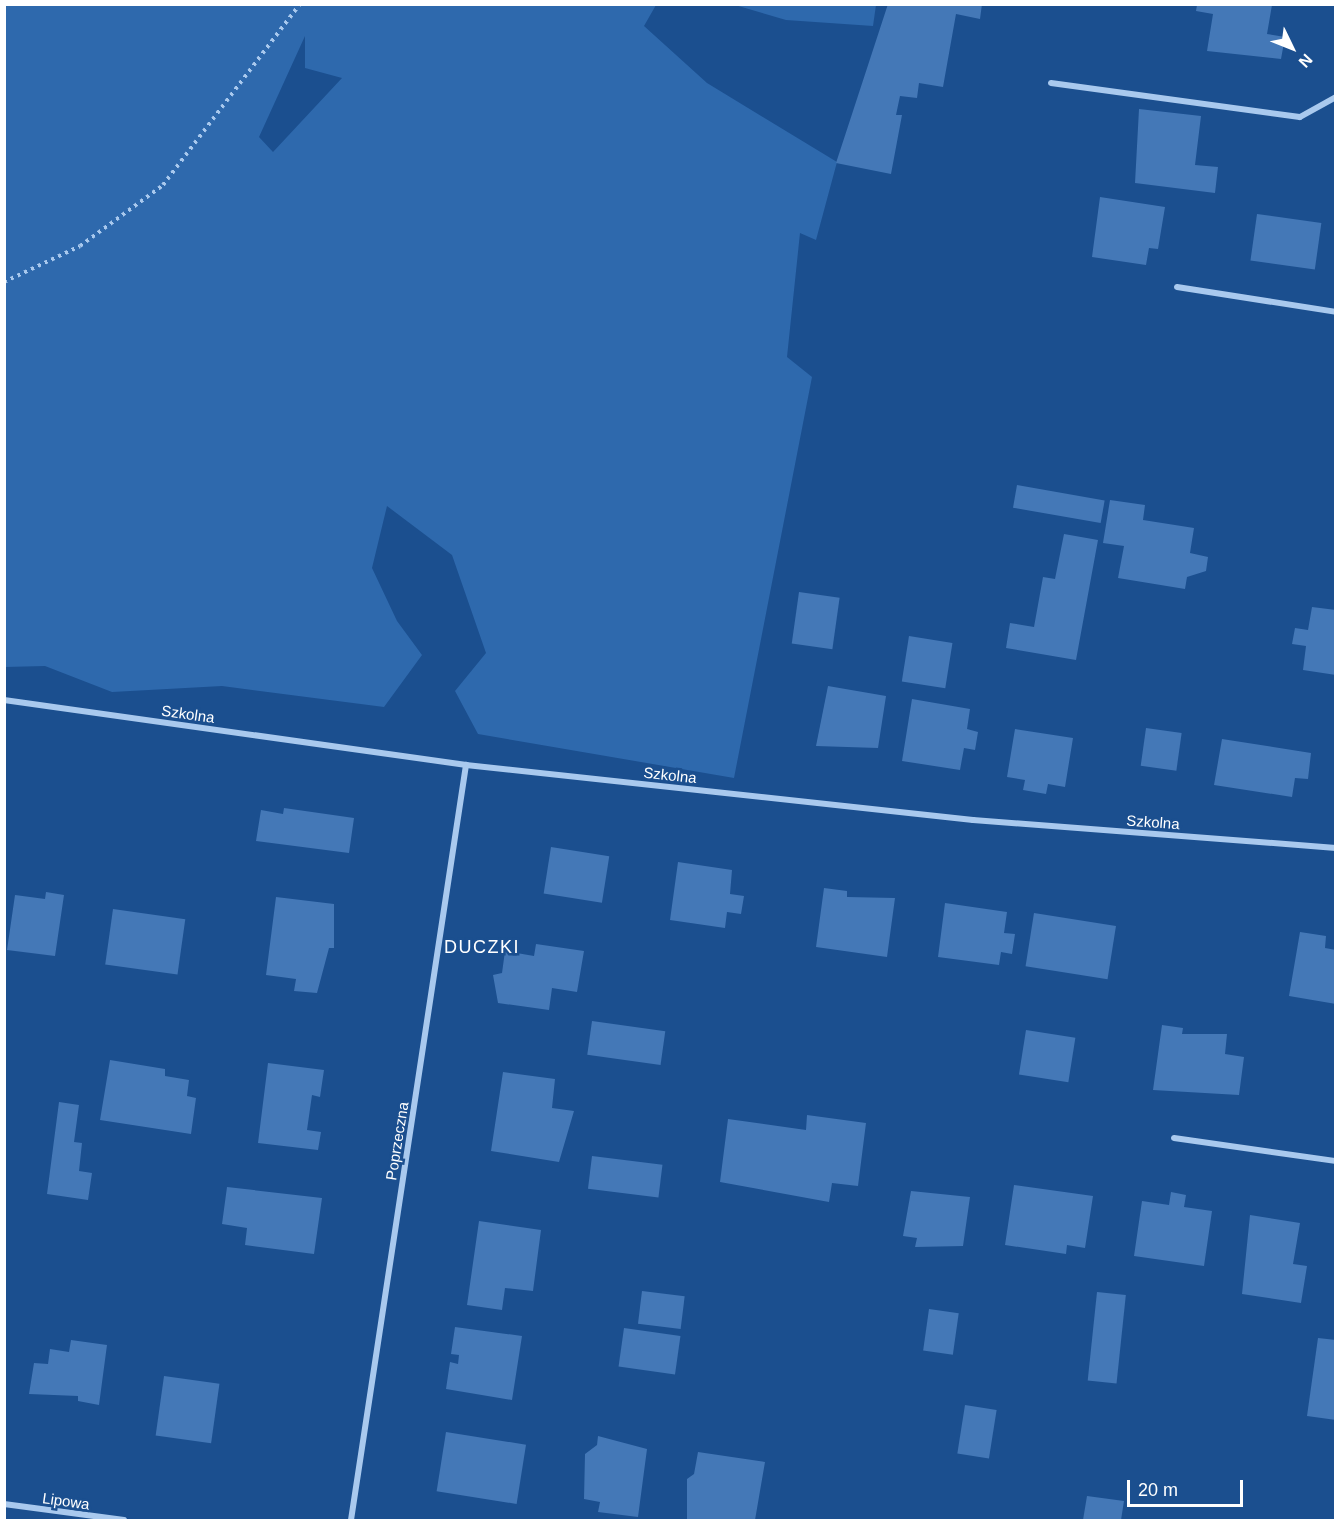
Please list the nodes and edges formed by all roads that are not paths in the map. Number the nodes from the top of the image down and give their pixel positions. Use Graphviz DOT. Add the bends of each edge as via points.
graph roads {
  1 [pos="1051,83"];
  2 [pos="1335,98"];
  3 [pos="1177,287"];
  4 [pos="1335,312"];
  5 [pos="4,700"];
  6 [pos="466,765"];
  7 [pos="1335,848"];
  8 [pos="1174,1138"];
  9 [pos="1335,1161"];
  10 [pos="4,1504"];
  11 [pos="124,1521"];
  12 [pos="351,1521"];
  1 -- 2 [label="street" via="1300,117"];
  3 -- 4 [label="street"];
  5 -- 6 [label="street, Szkolna"];
  6 -- 7 [label="street, Szkolna" via="973,820"];
  6 -- 12 [label="street, Poprzeczna"];
  8 -- 9 [label="street"];
  10 -- 11 [label="street, Lipowa"];
}
